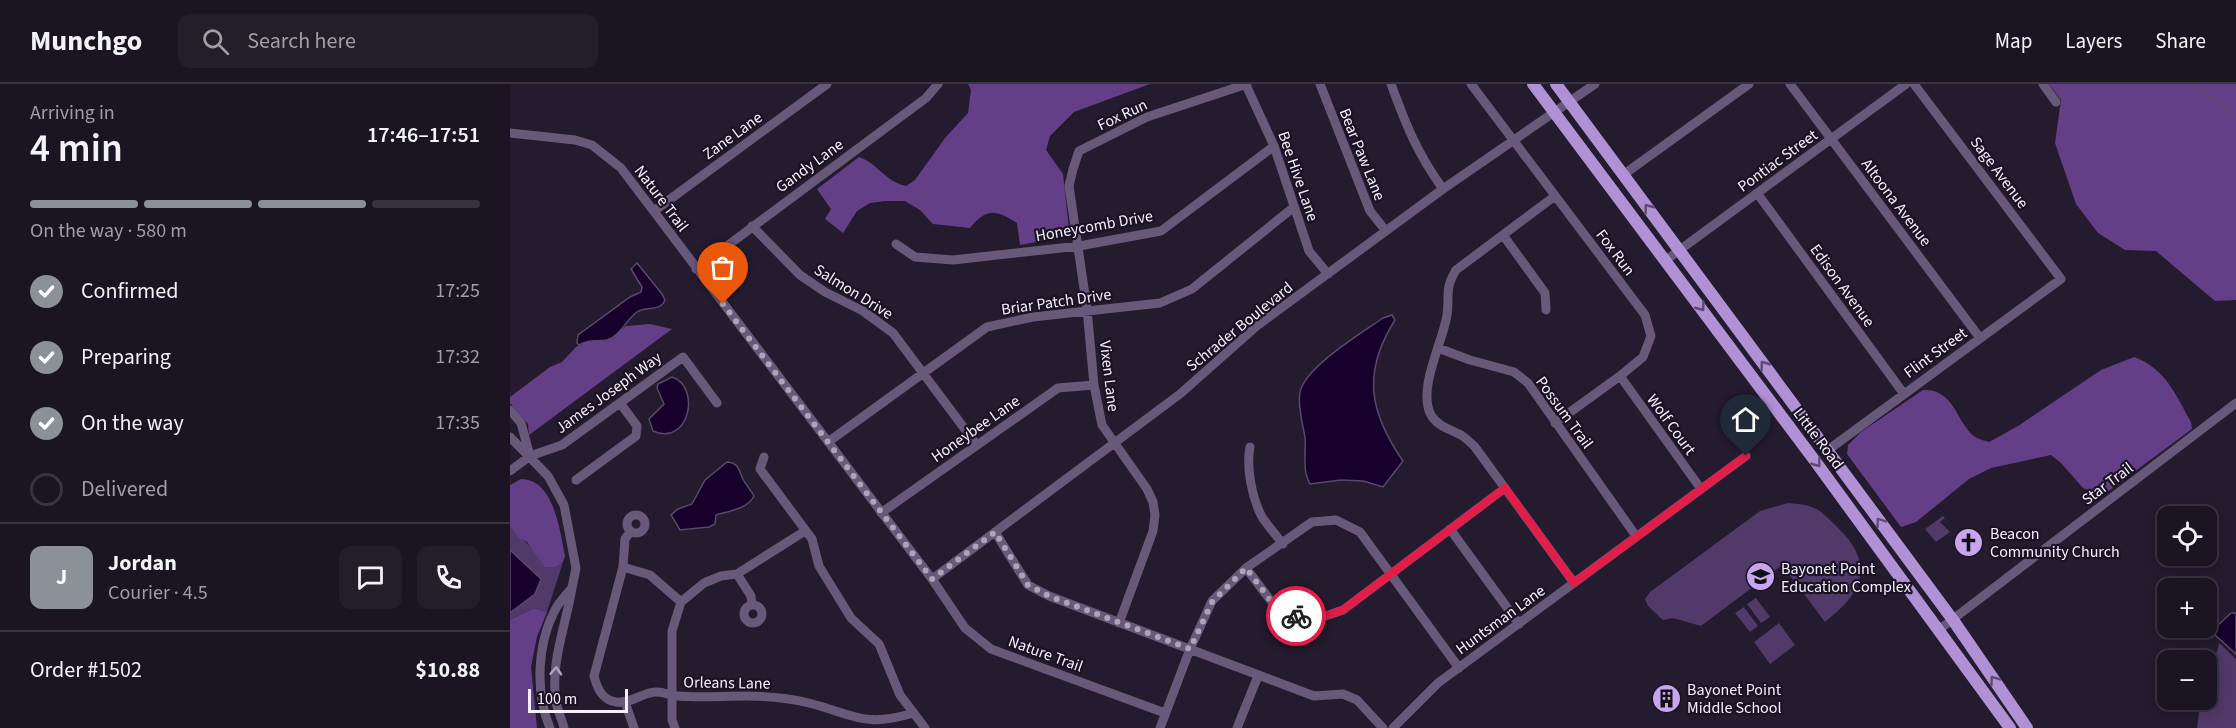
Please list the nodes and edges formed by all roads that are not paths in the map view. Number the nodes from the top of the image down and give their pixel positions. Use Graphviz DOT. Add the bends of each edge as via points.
graph roads {
  1 [pos="827,84"];
  2 [pos="938,84"];
  3 [pos="1246,84"];
  4 [pos="1320,84"];
  5 [pos="1391,84"];
  6 [pos="1471,84"];
  7 [pos="1533,84"];
  8 [pos="1556,84"];
  9 [pos="1595,84"];
  10 [pos="1749,84"];
  11 [pos="1790,84"];
  12 [pos="1906,84"];
  13 [pos="1914,84"];
  14 [pos="2043,84"];
  15 [pos="1570,102"];
  16 [pos="2056,102"];
  17 [pos="1554,111"];
  18 [pos="510,133"];
  19 [pos="1514,138"];
  20 [pos="1831,139"];
  21 [pos="1274,146"];
  22 [pos="1079,151"];
  23 [pos="1623,175"];
  24 [pos="1443,189"];
  25 [pos="1757,193"];
  26 [pos="1555,196"];
  27 [pos="1294,207"];
  28 [pos="654,211"];
  29 [pos="752,226"];
  30 [pos="1386,231"];
  31 [pos="1503,235"];
  32 [pos="896,244"];
  33 [pos="1079,246"];
  34 [pos="1679,250"];
  35 [pos="1666,260"];
  36 [pos="696,269"];
  37 [pos="1328,274"];
  38 [pos="2061,279"];
  39 [pos="1087,309"];
  40 [pos="1546,310"];
  41 [pos="1980,338"];
  42 [pos="1438,348"];
  43 [pos="923,374"];
  44 [pos="1620,376"];
  45 [pos="1094,385"];
  46 [pos="1904,394"];
  47 [pos="620,403"];
  48 [pos="717,403"];
  49 [pos="2236,403"];
  50 [pos="510,410"];
  51 [pos="1555,423"];
  52 [pos="510,437"];
  53 [pos="828,442"];
  54 [pos="1114,442"];
  55 [pos="976,444"];
  56 [pos="1250,447"];
  57 [pos="1828,450"];
  58 [pos="530,456"];
  59 [pos="1746,456"];
  60 [pos="764,457"];
  61 [pos="510,471"];
  62 [pos="576,480"];
  63 [pos="1505,488"];
  64 [pos="1701,489"];
  65 [pos="881,513"];
  66 [pos="1450,529"];
  67 [pos="631,531"];
  68 [pos="806,531"];
  69 [pos="995,532"];
  70 [pos="1636,536"];
  71 [pos="1283,544"];
  72 [pos="623,567"];
  73 [pos="1246,568"];
  74 [pos="1390,573"];
  75 [pos="737,574"];
  76 [pos="932,579"];
  77 [pos="1574,583"];
  78 [pos="572,588"];
  79 [pos="681,602"];
  80 [pos="752,605"];
  81 [pos="1953,620"];
  82 [pos="1119,623"];
  83 [pos="1519,624"];
  84 [pos="1940,629"];
  85 [pos="1190,649"];
  86 [pos="1459,668"];
  87 [pos="1258,676"];
  88 [pos="673,696"];
  89 [pos="625,702"];
  90 [pos="913,713"];
  91 [pos="1165,713"];
  92 [pos="550,728"];
  93 [pos="564,728"];
  94 [pos="634,728"];
  95 [pos="675,728"];
  96 [pos="925,728"];
  97 [pos="1160,728"];
  98 [pos="1237,728"];
  99 [pos="1383,728"];
  100 [pos="1393,728"];
  101 [pos="2010,728"];
  102 [pos="2028,728"];
  1 -- 28 [label="street, Zane Lane"];
  2 -- 29 [label="street, Gandy Lane" via="926,98"];
  3 -- 21 [label="street, Bee Hive Lane"];
  3 -- 22 [label="street, Fox Run" via="1147,117"];
  4 -- 30 [label="street, Bear Paw Lane" via="1370,212"];
  5 -- 24 [label="street" via="1411,138"];
  6 -- 19 [label="street, Fox Run"];
  7 -- 17 [label="main road, Little Road"];
  8 -- 15 [label="main road, Little Road"];
  9 -- 15 [label="street, Schrader Boulevard"];
  10 -- 23 [label="street"];
  11 -- 20 [label="street, Altoona Avenue"];
  12 -- 20 [label="street, Pontiac Street"];
  13 -- 38 [label="street, Sage Avenue"];
  14 -- 16 [label="street"];
  15 -- 17 [label="street, Schrader Boulevard"];
  15 -- 23 [label="main road, Little Road"];
  17 -- 19 [label="street, Schrader Boulevard"];
  17 -- 35 [label="main road, Little Road"];
  18 -- 28 [label="street, Nature Trail" via="574,140 592,146 621,168"];
  19 -- 24 [label="street, Schrader Boulevard"];
  19 -- 26 [label="street, Fox Run"];
  20 -- 25 [label="street, Pontiac Street"];
  20 -- 41 [label="street, Altoona Avenue"];
  21 -- 27 [label="street, Bee Hive Lane"];
  21 -- 33 [label="street, Honeycomb Drive" via="1161,231"];
  22 -- 33 [label="street, Vixen Lane" via="1069,186"];
  34 -- 23 [label="main road, Little Road, one-way"];
  24 -- 30 [label="street, Schrader Boulevard"];
  25 -- 34 [label="street, Pontiac Street"];
  25 -- 46 [label="street, Edison Avenue"];
  26 -- 31 [label="street"];
  26 -- 44 [label="street, Fox Run" via="1645,315 1651,336 1643,357"];
  27 -- 37 [label="street, Bee Hive Lane" via="1309,251"];
  27 -- 39 [label="street, Briar Patch Drive" via="1192,289 1160,303"];
  28 -- 36 [label="street, Nature Trail"];
  29 -- 36 [label="street, Gandy Lane"];
  29 -- 43 [label="street, Salmon Drive" via="801,275 893,333"];
  30 -- 37 [label="street, Schrader Boulevard"];
  31 -- 40 [label="street" via="1545,294"];
  31 -- 42 [label="street" via="1456,270 1450,280"];
  32 -- 33 [label="street, Honeycomb Drive" via="915,257 953,260"];
  33 -- 39 [label="street, Vixen Lane"];
  34 -- 35 [label="street, Pontiac Street"];
  57 -- 34 [label="main road, Little Road, one-way"];
  35 -- 84 [label="main road, Little Road, one-way"];
  36 -- 53 [label="street, Nature Trail"];
  37 -- 54 [label="street, Schrader Boulevard" via="1258,325 1180,394"];
  38 -- 41 [label="street, Flint Street"];
  39 -- 43 [label="street, Briar Patch Drive" via="987,327"];
  39 -- 45 [label="street, Vixen Lane"];
  41 -- 46 [label="street, Flint Street"];
  42 -- 51 [label="street, Possum Trail" via="1514,372 1527,383"];
  42 -- 63 [label="street" via="1428,384 1431,414 1442,428 1476,447"];
  43 -- 53 [label="street, Briar Patch Drive"];
  43 -- 55 [label="street, Salmon Drive"];
  44 -- 51 [label="street, Fox Run"];
  44 -- 64 [label="street, Wolf Court"];
  45 -- 54 [label="street, Vixen Lane" via="1102,425"];
  45 -- 55 [label="street, Honeybee Lane" via="1058,388"];
  46 -- 57 [label="street, Flint Street"];
  47 -- 48 [label="street, James Joseph Way" via="683,357"];
  47 -- 58 [label="street, James Joseph Way" via="562,445"];
  47 -- 62 [label="street" via="637,426 636,436"];
  49 -- 81 [label="street, Star Trail"];
  50 -- 58 [label="street" via="521,423"];
  51 -- 70 [label="street, Possum Trail"];
  52 -- 58 [label="street"];
  53 -- 65 [label="street, Nature Trail"];
  54 -- 69 [label="street, Schrader Boulevard"];
  54 -- 82 [label="street, Vixen Lane" via="1147,489 1155,515 1153,531"];
  55 -- 65 [label="street, Honeybee Lane"];
  56 -- 71 [label="street" via="1253,490 1262,516"];
  81 -- 57 [label="main road, Little Road, one-way"];
  58 -- 61 [label="street, James Joseph Way"];
  58 -- 78 [label="street" via="548,476 564,505 576,568"];
  59 -- 64 [label="street, Huntsman Lane"];
  60 -- 68 [label="street" via="760,469"];
  63 -- 66 [label="street"];
  63 -- 77 [label="street"];
  64 -- 70 [label="street, Huntsman Lane"];
  65 -- 76 [label="street, Nature Trail"];
  66 -- 74 [label="street"];
  66 -- 83 [label="street"];
  67 -- 72 [label="street" via="625,539"];
  68 -- 75 [label="street"];
  68 -- 90 [label="street" via="833,591 851,618 879,644 900,694"];
  69 -- 76 [label="street, Schrader Boulevard"];
  69 -- 82 [label="street" via="1028,585"];
  70 -- 77 [label="street, Huntsman Lane"];
  71 -- 73 [label="street"];
  71 -- 74 [label="street" via="1312,522 1336,520 1360,532"];
  72 -- 79 [label="street" via="650,575"];
  72 -- 89 [label="street" via="594,676 605,698"];
  73 -- 74 [label="street" via="1277,609 1311,621 1343,610"];
  73 -- 85 [label="street" via="1212,602"];
  74 -- 86 [label="street"];
  75 -- 79 [label="street" via="704,583"];
  75 -- 80 [label="street" via="751,596"];
  76 -- 91 [label="street, Nature Trail" via="965,628 991,649"];
  77 -- 83 [label="street, Huntsman Lane"];
  78 -- 92 [label="street" via="555,610 544,643 540,686"];
  93 -- 78 [label="street, one-way" via="555,681"];
  79 -- 88 [label="street" via="672,631"];
  81 -- 84 [label="street, Star Trail"];
  102 -- 81 [label="main road, Little Road, one-way"];
  82 -- 85 [label="street"];
  83 -- 86 [label="street, Huntsman Lane"];
  84 -- 101 [label="main road, Little Road"];
  85 -- 87 [label="street"];
  85 -- 91 [label="street"];
  86 -- 100 [label="street, Huntsman Lane" via="1438,683"];
  87 -- 98 [label="street"];
  87 -- 99 [label="street" via="1314,696 1343,694 1357,700"];
  88 -- 89 [label="street, Orleans Lane" via="652,692"];
  88 -- 90 [label="street, Orleans Lane" via="782,698 865,725 897,722"];
  88 -- 95 [label="street"];
  89 -- 94 [label="street"];
  90 -- 96 [label="street"];
  91 -- 97 [label="street"];
}
